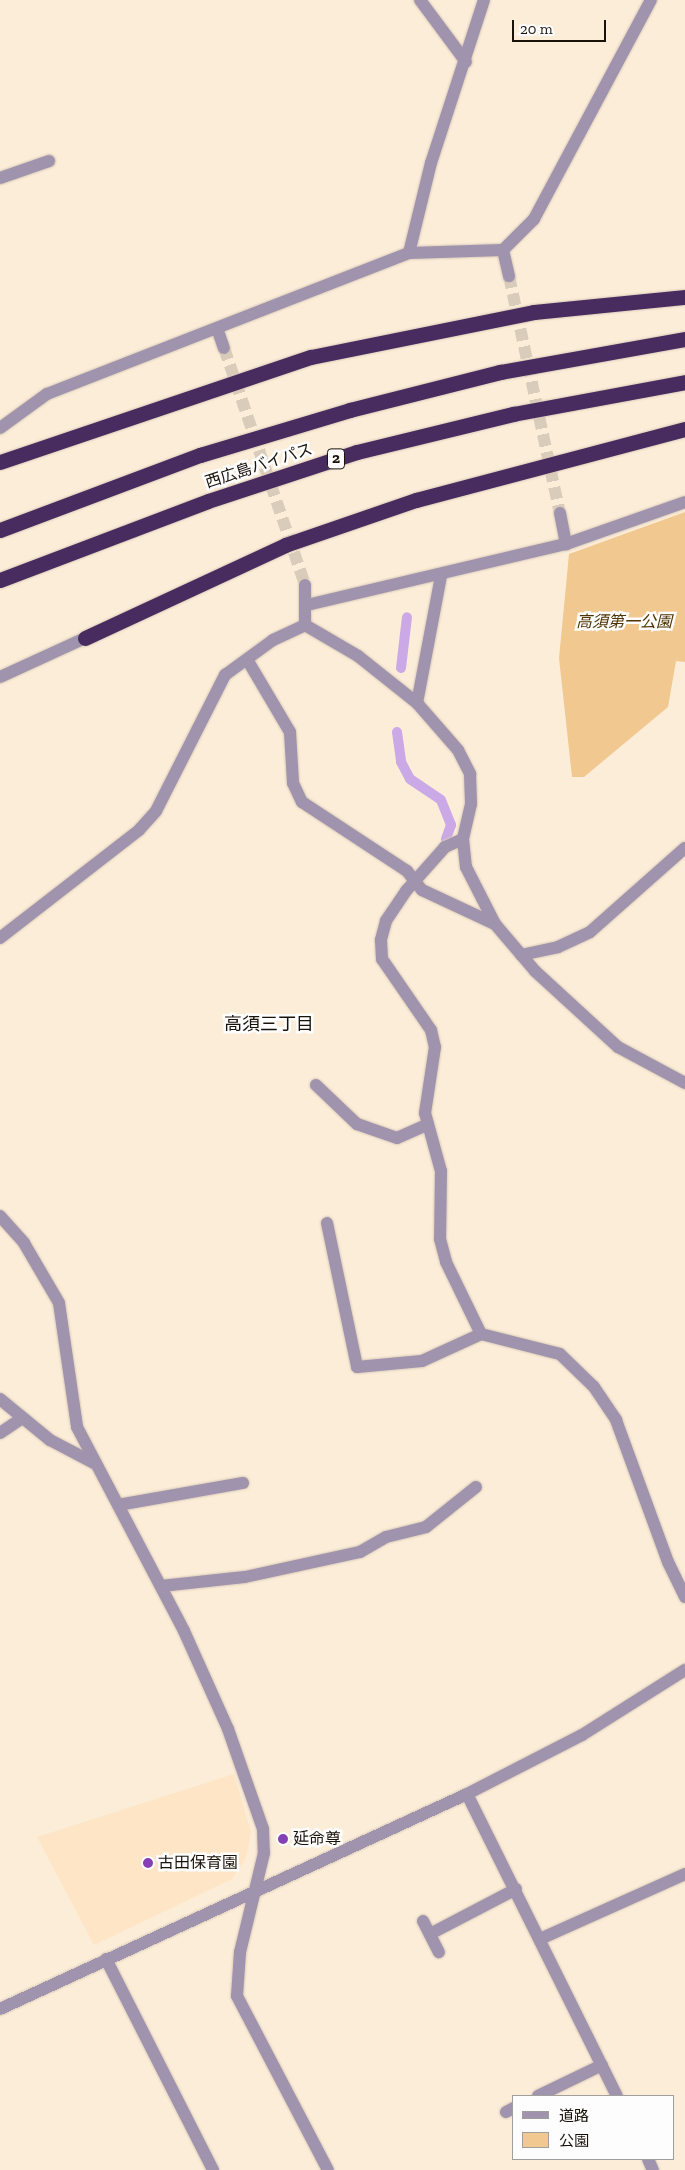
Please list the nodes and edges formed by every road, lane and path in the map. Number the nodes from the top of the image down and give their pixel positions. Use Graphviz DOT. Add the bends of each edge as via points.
graph roads {
  1 [pos="420,0"];
  2 [pos="484,0"];
  3 [pos="651,0"];
  4 [pos="466,62"];
  5 [pos="49,161"];
  6 [pos="0,178"];
  7 [pos="503,250"];
  8 [pos="409,253"];
  9 [pos="509,276"];
  10 [pos="685,297"];
  11 [pos="218,331"];
  12 [pos="685,339"];
  13 [pos="224,348"];
  14 [pos="685,382"];
  15 [pos="1,423"];
  16 [pos="685,429"];
  17 [pos="0,462"];
  18 [pos="685,502"];
  19 [pos="560,513"];
  20 [pos="0,530"];
  21 [pos="566,544"];
  22 [pos="441,576"];
  23 [pos="0,580"];
  24 [pos="304,585"];
  25 [pos="307,605"];
  26 [pos="304,625"];
  27 [pos="85,638"];
  28 [pos="248,660"];
  29 [pos="0,677"];
  30 [pos="417,703"];
  31 [pos="463,839"];
  32 [pos="685,848"];
  33 [pos="416,881"];
  34 [pos="495,924"];
  35 [pos="0,938"];
  36 [pos="521,955"];
  37 [pos="685,1083"];
  38 [pos="316,1085"];
  39 [pos="428,1124"];
  40 [pos="0,1216"];
  41 [pos="327,1223"];
  42 [pos="481,1334"];
  43 [pos="0,1399"];
  44 [pos="22,1418"];
  45 [pos="0,1433"];
  46 [pos="96,1464"];
  47 [pos="243,1483"];
  48 [pos="476,1487"];
  49 [pos="118,1505"];
  50 [pos="162,1586"];
  51 [pos="685,1597"];
  52 [pos="685,1670"];
  53 [pos="467,1794"];
  54 [pos="685,1874"];
  55 [pos="516,1889"];
  56 [pos="257,1892"];
  57 [pos="423,1921"];
  58 [pos="430,1934"];
  59 [pos="540,1939"];
  60 [pos="439,1952"];
  61 [pos="106,1960"];
  62 [pos="0,2009"];
  63 [pos="602,2066"];
  64 [pos="540,2095"];
  65 [pos="616,2095"];
  66 [pos="214,2170"];
  67 [pos="328,2170"];
  1 -- 4 [label="street"];
  2 -- 4 [label="street"];
  3 -- 7 [label="street" via="534,219"];
  4 -- 8 [label="street" via="431,163"];
  5 -- 6 [label="street"];
  7 -- 8 [label="street"];
  7 -- 9 [label="street"];
  8 -- 11 [label="street"];
  10 -- 17 [label="highway" via="534,312 321,354"];
  11 -- 13 [label="street"];
  11 -- 15 [label="street" via="47,394"];
  12 -- 20 [label="highway, 西広島バイパス" via="500,372 350,410 200,455"];
  14 -- 23 [label="highway, 西広島バイパス / 2" via="513,414 358,452 208,501"];
  16 -- 27 [label="highway" via="416,500 285,545"];
  18 -- 21 [label="street"];
  19 -- 21 [label="street"];
  21 -- 22 [label="street"];
  22 -- 25 [label="street"];
  22 -- 30 [label="street"];
  24 -- 25 [label="street"];
  25 -- 26 [label="street"];
  26 -- 28 [label="street" via="273,640"];
  26 -- 30 [label="street" via="358,656"];
  27 -- 29 [label="street"];
  28 -- 33 [label="street" via="290,732 293,783 302,802 407,871"];
  28 -- 35 [label="street" via="225,674 171,789 139,830"];
  30 -- 31 [label="street" via="458,750 470,774 470,804"];
  31 -- 33 [label="street" via="445,846"];
  31 -- 34 [label="street" via="466,867"];
  32 -- 36 [label="street" via="590,932 558,947"];
  33 -- 34 [label="street" via="422,890"];
  33 -- 39 [label="street" via="386,921 382,959 431,1030 435,1047 425,1113"];
  34 -- 36 [label="street"];
  36 -- 37 [label="street" via="618,1048"];
  38 -- 39 [label="street" via="335,1108 365,1127 397,1138"];
  39 -- 42 [label="street" via="441,1171 442,1246 458,1291"];
  40 -- 46 [label="street" via="24,1243 59,1303 77,1428"];
  41 -- 42 [label="street" via="357,1367 422,1361"];
  42 -- 51 [label="street" via="560,1354 594,1386 616,1420 668,1562"];
  43 -- 44 [label="street"];
  44 -- 45 [label="street"];
  44 -- 46 [label="street"];
  46 -- 49 [label="street"];
  47 -- 49 [label="street"];
  48 -- 50 [label="street" via="426,1527 386,1537 360,1552 245,1577"];
  49 -- 50 [label="street"];
  50 -- 56 [label="street" via="228,1729 264,1828"];
  52 -- 53 [label="street" via="582,1735"];
  53 -- 55 [label="street"];
  53 -- 56 [label="street"];
  54 -- 59 [label="street"];
  55 -- 58 [label="street"];
  55 -- 59 [label="street"];
  56 -- 61 [label="street"];
  56 -- 67 [label="street" via="240,1952 237,1996"];
  57 -- 58 [label="street"];
  58 -- 60 [label="street"];
  59 -- 63 [label="street"];
  61 -- 62 [label="street"];
  61 -- 66 [label="street"];
  63 -- 64 [label="street"];
  63 -- 65 [label="street"];
}
